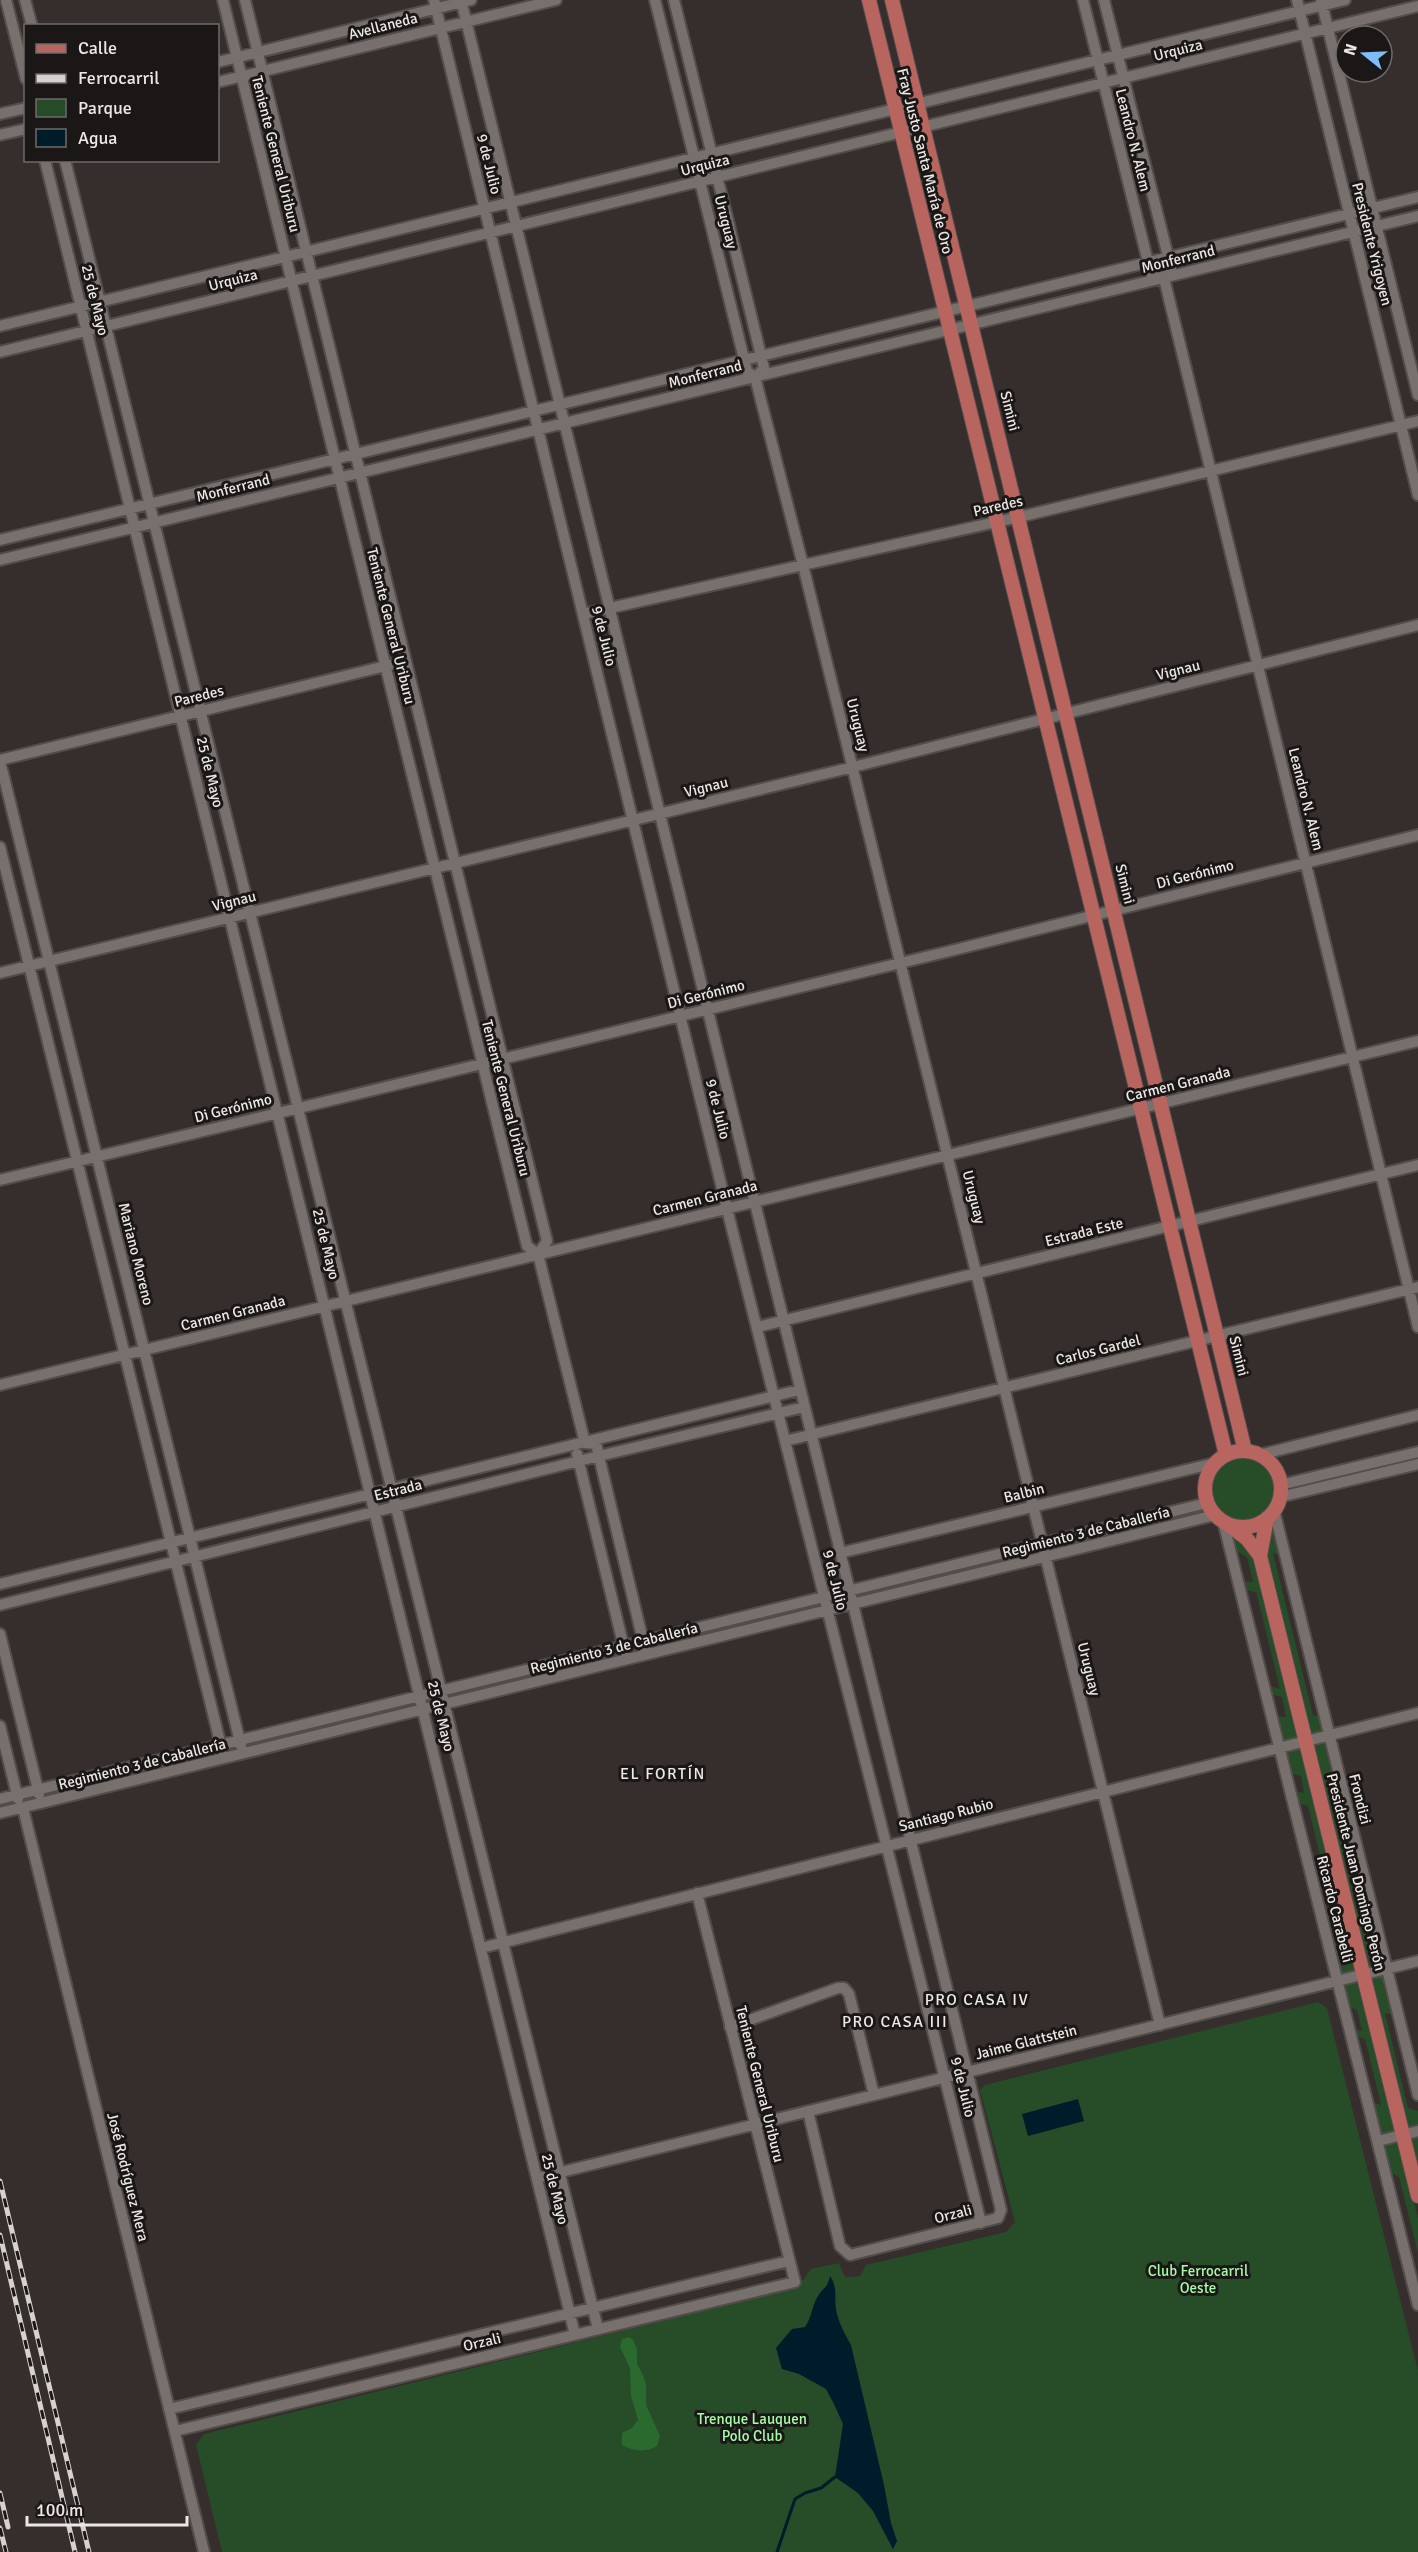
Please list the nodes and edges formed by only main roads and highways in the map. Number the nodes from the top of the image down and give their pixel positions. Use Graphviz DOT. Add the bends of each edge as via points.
graph roads {
  1 [pos="869,0"];
  2 [pos="892,0"];
  3 [pos="972,324"];
  4 [pos="1245,1451"];
  5 [pos="1221,1459"];
  6 [pos="1275,1502"];
  7 [pos="1218,1516"];
  8 [pos="1260,1556"];
  9 [pos="1418,2196"];
  1 -- 5 [label="main road, Fray Justo Santa María de Oro" via="1198,1341"];
  2 -- 3 [label="main road, Fray Justo Santa María de Oro"];
  3 -- 4 [label="main road, Simini"];
  4 -- 5 [label="main road"];
  4 -- 6 [label="main road" via="1270,1462 1277,1473"];
  5 -- 7 [label="main road" via="1205,1482"];
  6 -- 7 [label="main road" via="1254,1525 1243,1527"];
  6 -- 8 [label="main road, Presidente Juan Domingo Perón"];
  7 -- 8 [label="main road, Presidente Juan Domingo Perón" via="1247,1539"];
  8 -- 9 [label="main road, Presidente Juan Domingo Perón"];
}
